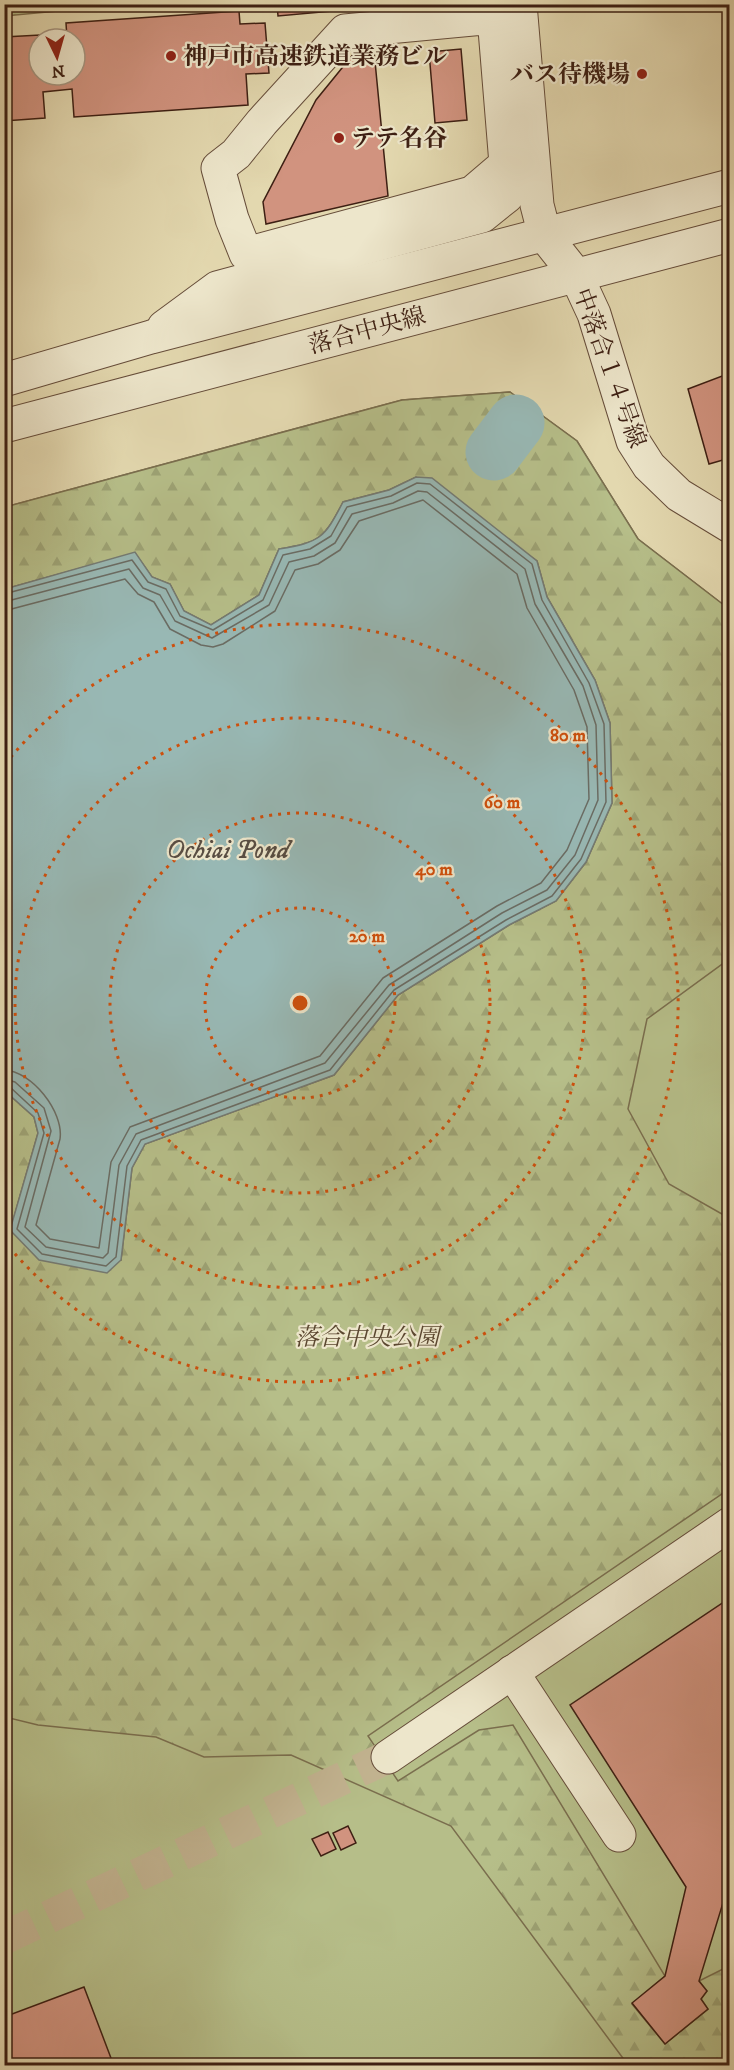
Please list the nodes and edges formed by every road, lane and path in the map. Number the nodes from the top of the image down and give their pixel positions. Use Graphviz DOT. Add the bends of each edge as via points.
graph roads {
  1 [pos="520,4"];
  2 [pos="393,16"];
  3 [pos="532,162"];
  4 [pos="729,186"];
  5 [pos="729,235"];
  6 [pos="545,236"];
  7 [pos="576,275"];
  8 [pos="151,337"];
  9 [pos="4,380"];
  10 [pos="4,426"];
  11 [pos="729,526"];
  12 [pos="729,1524"];
  13 [pos="512,1672"];
  14 [pos="388,1757"];
  15 [pos="619,1835"];
  1 -- 3 [label="street"];
  2 -- 2 [label="street" via="494,17 506,164 472,193 246,254 218,168 236,154 345,31"];
  3 -- 6 [label="street"];
  3 -- 8 [label="street" via="507,196 482,216 217,288"];
  4 -- 6 [label="street, 落合中央線"];
  5 -- 7 [label="street, 落合中央線"];
  6 -- 7 [label="street, 中落合１４号線"];
  6 -- 8 [label="street, 落合中央線"];
  7 -- 10 [label="street, 落合中央線"];
  7 -- 11 [label="street, 中落合１４号線" via="594,314 622,412 638,450 679,495"];
  8 -- 9 [label="street, 落合中央線"];
  12 -- 13 [label="street"];
  13 -- 14 [label="street"];
  13 -- 15 [label="street"];
}
